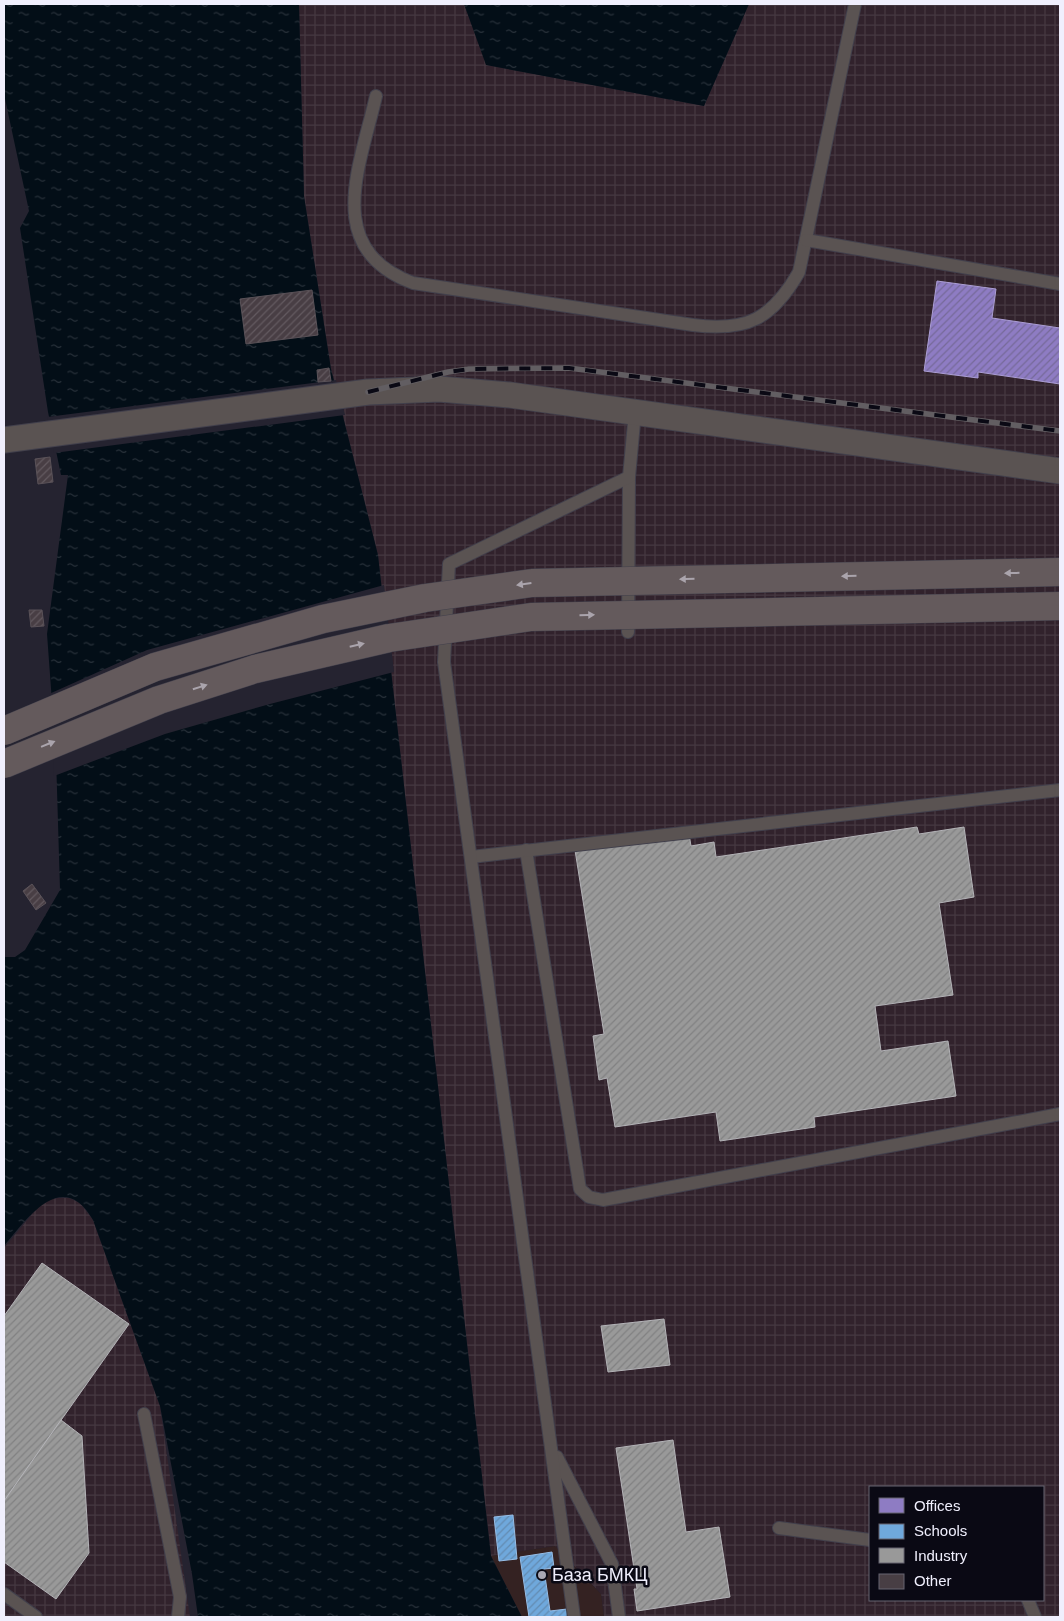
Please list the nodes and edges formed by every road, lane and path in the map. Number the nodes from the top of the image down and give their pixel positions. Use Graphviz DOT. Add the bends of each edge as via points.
graph roads {
  1 [pos="856,4"];
  2 [pos="376,96"];
  3 [pos="806,240"];
  4 [pos="1060,284"];
  5 [pos="635,412"];
  6 [pos="4,440"];
  7 [pos="1060,471"];
  8 [pos="629,477"];
  9 [pos="1060,572"];
  10 [pos="1060,606"];
  11 [pos="628,632"];
  12 [pos="4,731"];
  13 [pos="4,764"];
  14 [pos="1060,790"];
  15 [pos="526,850"];
  16 [pos="471,856"];
  17 [pos="1060,1114"];
  18 [pos="144,1414"];
  19 [pos="552,1448"];
  20 [pos="779,1528"];
  21 [pos="869,1540"];
  22 [pos="4,1594"];
  23 [pos="1028,1601"];
  24 [pos="36,1617"];
  25 [pos="178,1617"];
  26 [pos="574,1617"];
  27 [pos="619,1617"];
  28 [pos="1035,1617"];
  1 -- 3 [label="lane"];
  2 -- 3 [label="lane" via="355,192 356,230 376,263 393,276 413,283 718,328 742,325 764,315 785,296 799,272"];
  3 -- 4 [label="lane"];
  5 -- 6 [label="street" via="472,391 368,392"];
  5 -- 7 [label="street"];
  5 -- 8 [label="lane"];
  8 -- 11 [label="lane"];
  8 -- 16 [label="lane" via="449,564 444,662"];
  9 -- 12 [label="highway, one-way, bridge" via="532,583 425,598 323,619 156,667"];
  13 -- 10 [label="highway, one-way, bridge" via="159,700 255,669 389,638 531,617"];
  14 -- 15 [label="lane"];
  15 -- 16 [label="lane"];
  15 -- 17 [label="lane" via="580,1189 589,1197 603,1200"];
  16 -- 19 [label="lane"];
  18 -- 25 [label="lane" via="180,1597"];
  19 -- 26 [label="lane"];
  19 -- 27 [label="lane" via="612,1564"];
  20 -- 21 [label="lane"];
  22 -- 24 [label="lane"];
  23 -- 28 [label="lane"];
}
